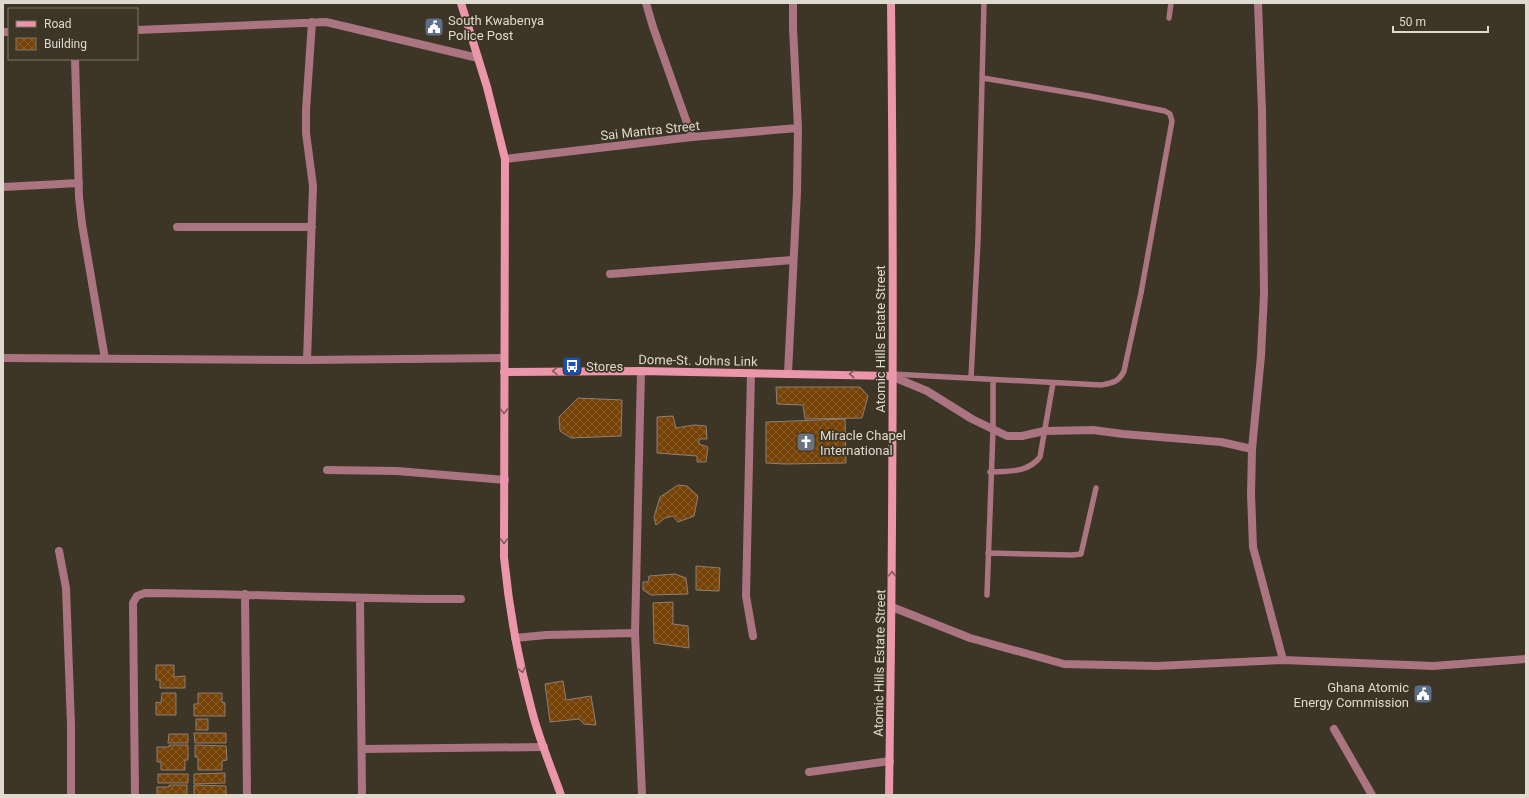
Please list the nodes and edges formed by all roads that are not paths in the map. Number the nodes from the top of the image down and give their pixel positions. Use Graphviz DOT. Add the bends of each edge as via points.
graph roads {
  1 [pos="461,3"];
  2 [pos="646,3"];
  3 [pos="793,3"];
  4 [pos="891,3"];
  5 [pos="984,3"];
  6 [pos="1170,3"];
  7 [pos="1258,3"];
  8 [pos="1169,18"];
  9 [pos="312,22"];
  10 [pos="138,30"];
  11 [pos="478,58"];
  12 [pos="75,60"];
  13 [pos="983,78"];
  14 [pos="798,128"];
  15 [pos="692,137"];
  16 [pos="505,159"];
  17 [pos="80,183"];
  18 [pos="3,187"];
  19 [pos="177,226"];
  20 [pos="312,226"];
  21 [pos="793,260"];
  22 [pos="610,274"];
  23 [pos="3,358"];
  24 [pos="504,358"];
  25 [pos="105,359"];
  26 [pos="307,360"];
  27 [pos="641,371"];
  28 [pos="504,372"];
  29 [pos="751,374"];
  30 [pos="788,374"];
  31 [pos="892,375"];
  32 [pos="971,378"];
  33 [pos="993,380"];
  34 [pos="1053,382"];
  35 [pos="993,430"];
  36 [pos="1044,431"];
  37 [pos="1252,449"];
  38 [pos="327,470"];
  39 [pos="990,472"];
  40 [pos="505,480"];
  41 [pos="1096,488"];
  42 [pos="59,551"];
  43 [pos="988,553"];
  44 [pos="245,594"];
  45 [pos="987,596"];
  46 [pos="360,599"];
  47 [pos="461,599"];
  48 [pos="892,607"];
  49 [pos="635,633"];
  50 [pos="753,636"];
  51 [pos="515,638"];
  52 [pos="1526,659"];
  53 [pos="1283,660"];
  54 [pos="1334,729"];
  55 [pos="544,747"];
  56 [pos="362,749"];
  57 [pos="890,761"];
  58 [pos="809,772"];
  59 [pos="71,795"];
  60 [pos="135,795"];
  61 [pos="247,795"];
  62 [pos="362,795"];
  63 [pos="561,795"];
  64 [pos="642,795"];
  65 [pos="889,795"];
  66 [pos="1372,795"];
  1 -- 11 [label="main road"];
  2 -- 15 [label="street"];
  3 -- 14 [label="street"];
  4 -- 31 [label="main road, Atomic Hills Estate Street"];
  5 -- 13 [label="lane"];
  6 -- 8 [label="lane"];
  7 -- 37 [label="street" via="1264,294"];
  9 -- 10 [label="street"];
  9 -- 11 [label="street" via="343,25"];
  9 -- 20 [label="street" via="306,132 313,186"];
  11 -- 16 [label="main road"];
  12 -- 17 [label="street"];
  13 -- 32 [label="lane"];
  13 -- 34 [label="lane" via="1165,111 1172,117 1141,292 1121,378 1116,382 1100,385"];
  14 -- 15 [label="street, Sai Mantra Street"];
  14 -- 21 [label="street" via="798,192"];
  15 -- 16 [label="street, Sai Mantra Street"];
  16 -- 24 [label="main road"];
  17 -- 18 [label="street"];
  17 -- 25 [label="street" via="82,224"];
  19 -- 20 [label="street"];
  20 -- 26 [label="street"];
  21 -- 22 [label="street"];
  21 -- 30 [label="street"];
  23 -- 25 [label="street"];
  24 -- 26 [label="street"];
  24 -- 28 [label="main road"];
  25 -- 26 [label="street"];
  27 -- 28 [label="main road, Dome-St. Johns Link, one-way"];
  27 -- 29 [label="main road, Dome-St. Johns Link"];
  27 -- 49 [label="street"];
  28 -- 40 [label="main road, one-way"];
  29 -- 30 [label="main road, Dome-St. Johns Link"];
  29 -- 50 [label="street" via="746,596"];
  31 -- 30 [label="main road, Dome-St. Johns Link, one-way"];
  31 -- 32 [label="lane"];
  31 -- 35 [label="street" via="927,390"];
  48 -- 31 [label="main road, Atomic Hills Estate Street, one-way"];
  32 -- 33 [label="lane"];
  33 -- 34 [label="lane"];
  33 -- 35 [label="lane"];
  34 -- 36 [label="lane"];
  35 -- 36 [label="street" via="1007,436 1022,436"];
  35 -- 39 [label="lane"];
  36 -- 37 [label="street" via="1092,430 1221,442"];
  36 -- 39 [label="lane" via="1040,457 1032,465 1022,470"];
  37 -- 53 [label="street" via="1253,547"];
  38 -- 40 [label="street" via="397,471"];
  39 -- 43 [label="lane"];
  40 -- 51 [label="main road, one-way" via="504,557"];
  41 -- 43 [label="lane" via="1081,554"];
  42 -- 59 [label="street" via="66,588"];
  43 -- 45 [label="lane"];
  44 -- 46 [label="street"];
  44 -- 60 [label="street" via="145,593 137,596 133,603"];
  44 -- 61 [label="street"];
  46 -- 47 [label="street"];
  46 -- 56 [label="street"];
  48 -- 53 [label="street" via="970,638 1064,664 1156,666"];
  48 -- 57 [label="main road, Atomic Hills Estate Street"];
  49 -- 51 [label="street"];
  49 -- 64 [label="street"];
  51 -- 55 [label="main road, one-way" via="532,712"];
  52 -- 53 [label="street" via="1433,666"];
  54 -- 66 [label="street"];
  55 -- 56 [label="street"];
  55 -- 63 [label="main road"];
  56 -- 62 [label="street"];
  57 -- 58 [label="street"];
  57 -- 65 [label="main road, Atomic Hills Estate Street"];
}
